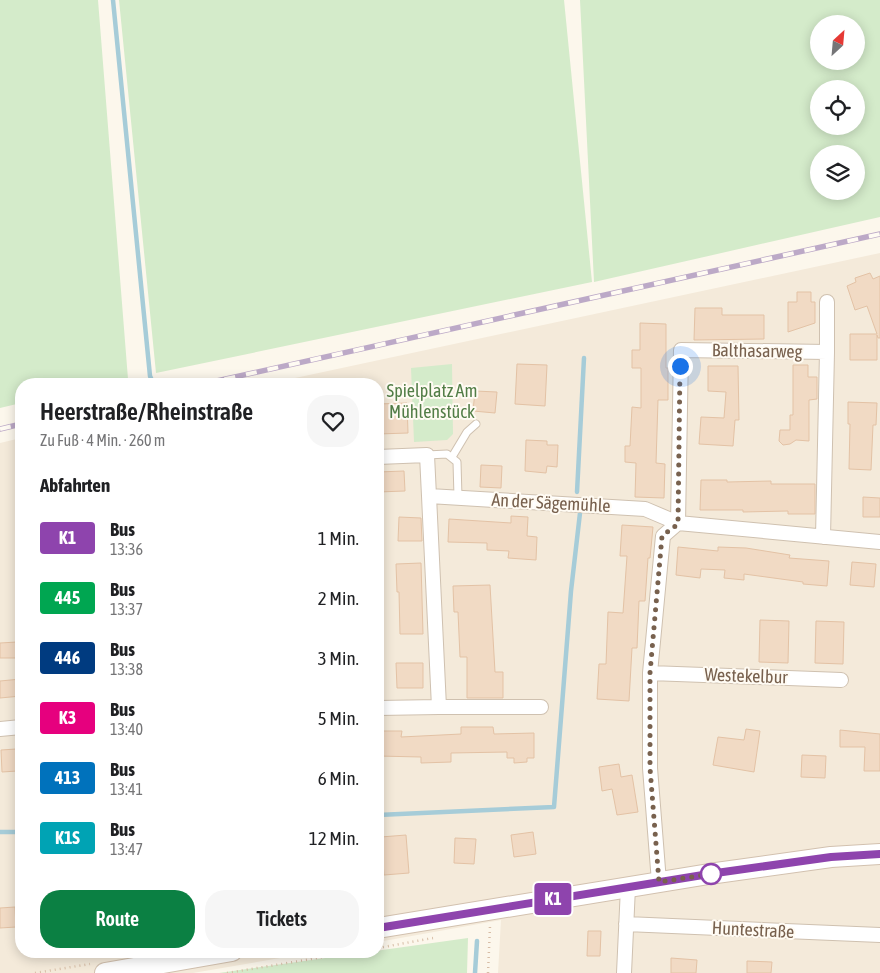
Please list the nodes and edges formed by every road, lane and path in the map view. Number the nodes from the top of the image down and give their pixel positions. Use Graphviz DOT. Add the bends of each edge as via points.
graph roads {
  1 [pos="827,302"];
  2 [pos="826,352"];
  3 [pos="476,424"];
  4 [pos="427,455"];
  5 [pos="384,457"];
  6 [pos="452,457"];
  7 [pos="429,496"];
  8 [pos="458,497"];
  9 [pos="678,524"];
  10 [pos="823,537"];
  11 [pos="880,542"];
  12 [pos="650,673"];
  13 [pos="842,680"];
  14 [pos="439,707"];
  15 [pos="541,707"];
  16 [pos="384,708"];
  17 [pos="15,728"];
  18 [pos="0,729"];
  19 [pos="880,854"];
  20 [pos="659,882"];
  21 [pos="628,887"];
  22 [pos="491,909"];
  23 [pos="626,924"];
  24 [pos="384,927"];
  25 [pos="880,935"];
  26 [pos="177,958"];
  27 [pos="318,958"];
  28 [pos="105,973"];
  29 [pos="227,973"];
  30 [pos="488,973"];
  31 [pos="624,973"];
  1 -- 2 [label="street, Balthasarweg"];
  2 -- 9 [label="street, Balthasarweg" via="681,350"];
  2 -- 10 [label="street, Balthasarweg"];
  3 -- 6 [label="lane" via="467,432"];
  4 -- 5 [label="street"];
  4 -- 6 [label="lane" via="447,454"];
  4 -- 7 [label="street"];
  6 -- 8 [label="lane" via="457,462"];
  7 -- 8 [label="street, An der Sägemühle"];
  7 -- 14 [label="street"];
  8 -- 9 [label="street, An der Sägemühle" via="645,509"];
  9 -- 10 [label="street, An der Sägemühle"];
  9 -- 12 [label="street" via="662,536"];
  10 -- 11 [label="street, An der Sägemühle"];
  12 -- 13 [label="street, Westekelbur"];
  12 -- 20 [label="street" via="650,768"];
  14 -- 15 [label="street"];
  14 -- 16 [label="street"];
  17 -- 18 [label="street"];
  19 -- 20 [label="street" via="831,857"];
  20 -- 21 [label="street"];
  21 -- 22 [label="street"];
  21 -- 23 [label="street"];
  22 -- 24 [label="street"];
  22 -- 30 [label="path"];
  23 -- 25 [label="street, Huntestraße"];
  23 -- 31 [label="street"];
  26 -- 28 [label="street"];
  27 -- 29 [label="path"];
}
